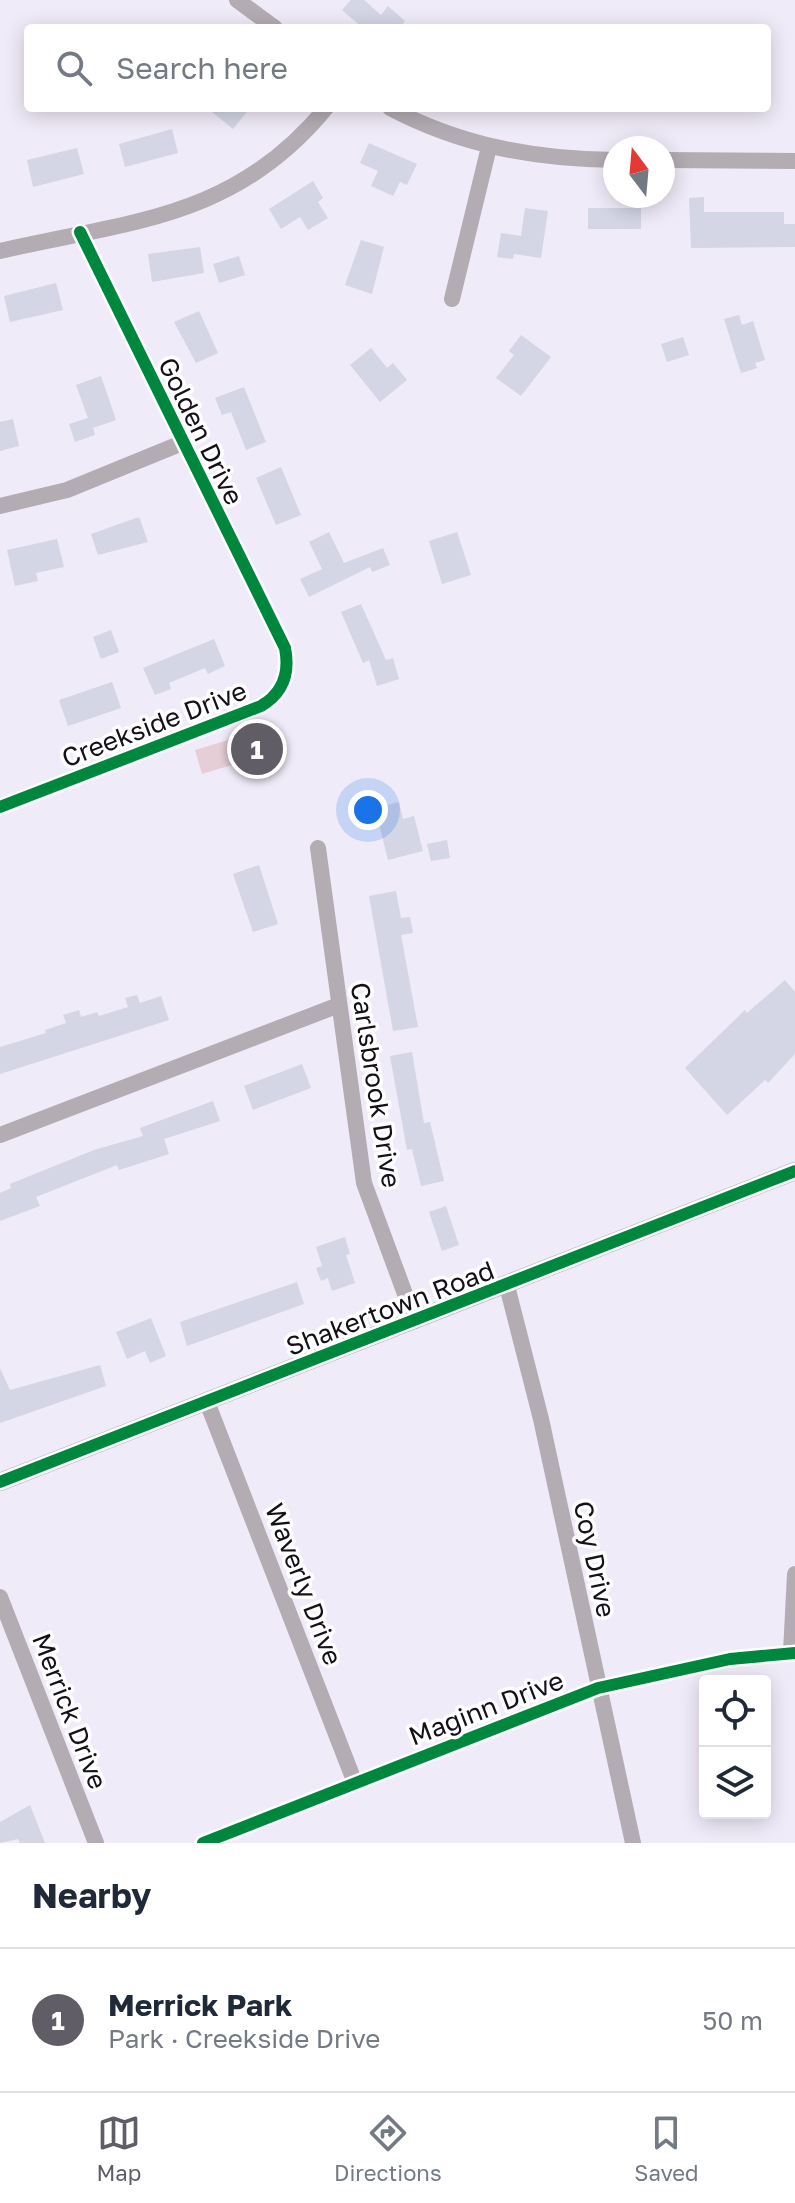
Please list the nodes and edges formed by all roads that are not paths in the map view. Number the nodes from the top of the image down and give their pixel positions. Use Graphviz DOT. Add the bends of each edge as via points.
graph roads {
  1 [pos="237,0"];
  2 [pos="270,24"];
  3 [pos="322,112"];
  4 [pos="399,112"];
  5 [pos="489,147"];
  6 [pos="603,159"];
  7 [pos="675,160"];
  8 [pos="795,161"];
  9 [pos="80,232"];
  10 [pos="0,251"];
  11 [pos="452,299"];
  12 [pos="182,443"];
  13 [pos="0,506"];
  14 [pos="285,648"];
  15 [pos="0,807"];
  16 [pos="318,848"];
  17 [pos="339,1005"];
  18 [pos="0,1135"];
  19 [pos="795,1171"];
  20 [pos="507,1286"];
  21 [pos="415,1321"];
  22 [pos="207,1402"];
  23 [pos="0,1482"];
  24 [pos="795,1574"];
  25 [pos="0,1597"];
  26 [pos="793,1653"];
  27 [pos="598,1688"];
  28 [pos="355,1783"];
  29 [pos="96,1843"];
  30 [pos="203,1843"];
  31 [pos="633,1843"];
  1 -- 2 [label="street"];
  3 -- 9 [label="street" via="281,155 224,193 175,211"];
  4 -- 5 [label="street"];
  5 -- 6 [label="street"];
  5 -- 11 [label="street"];
  7 -- 8 [label="street"];
  9 -- 10 [label="street"];
  9 -- 12 [label="street, Golden Drive"];
  12 -- 13 [label="street" via="67,490"];
  12 -- 14 [label="street, Golden Drive"];
  14 -- 15 [label="street, Creekside Drive" via="284,682 261,706"];
  16 -- 17 [label="street, Carlsbrook Drive"];
  17 -- 18 [label="street"];
  17 -- 21 [label="street, Carlsbrook Drive" via="364,1183"];
  19 -- 20 [label="street, Shakertown Road"];
  20 -- 21 [label="street, Shakertown Road"];
  20 -- 27 [label="street, Coy Drive"];
  21 -- 22 [label="street, Shakertown Road"];
  22 -- 23 [label="street, Shakertown Road"];
  22 -- 28 [label="street, Waverly Drive"];
  24 -- 26 [label="street"];
  25 -- 29 [label="street, Merrick Drive"];
  26 -- 27 [label="street, Maginn Drive" via="730,1659"];
  27 -- 28 [label="street, Maginn Drive"];
  27 -- 31 [label="street, Coy Drive"];
  28 -- 30 [label="street, Maginn Drive"];
}
